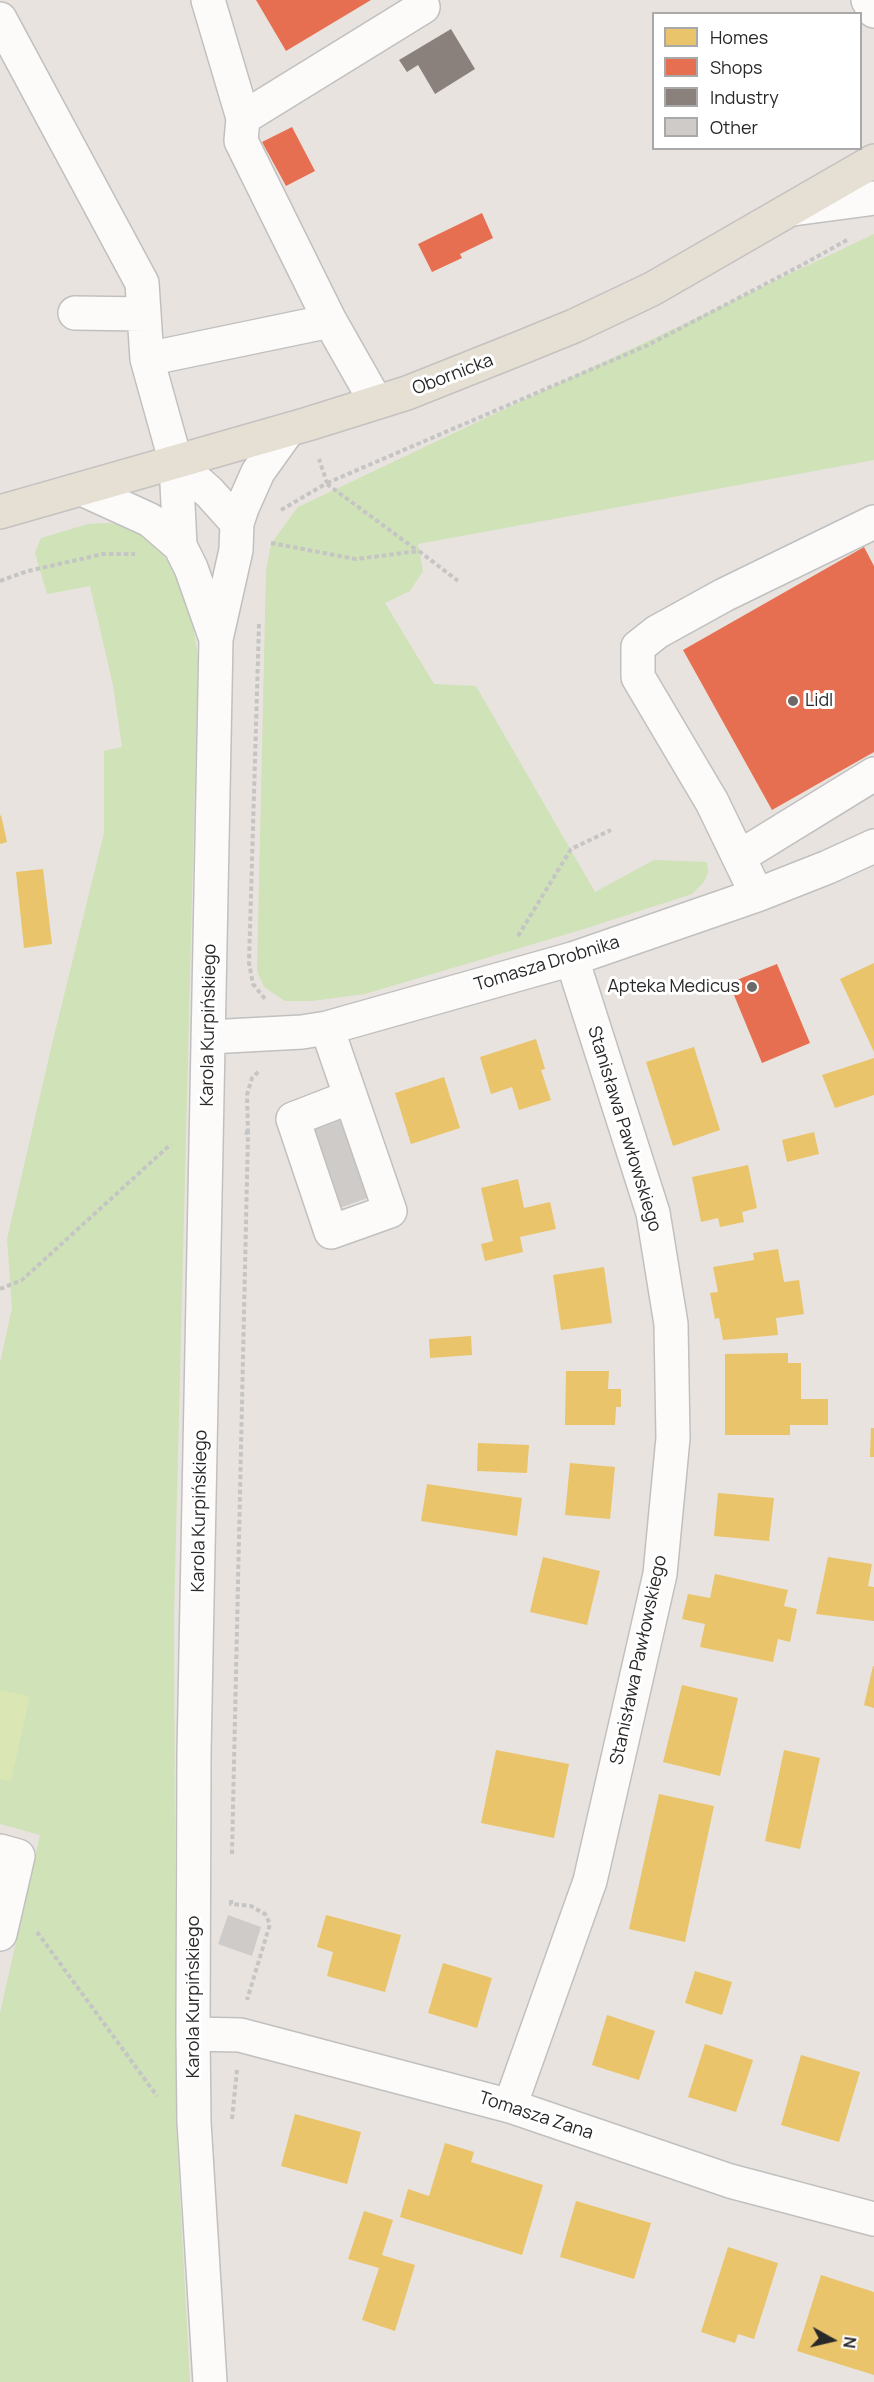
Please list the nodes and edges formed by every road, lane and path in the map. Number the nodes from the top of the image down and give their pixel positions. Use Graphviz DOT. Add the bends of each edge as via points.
graph roads {
  1 [pos="208,0"];
  2 [pos="868,0"];
  3 [pos="423,7"];
  4 [pos="874,11"];
  5 [pos="0,19"];
  6 [pos="243,118"];
  7 [pos="874,161"];
  8 [pos="874,198"];
  9 [pos="793,209"];
  10 [pos="854,236"];
  11 [pos="75,313"];
  12 [pos="144,314"];
  13 [pos="330,321"];
  14 [pos="147,359"];
  15 [pos="376,402"];
  16 [pos="298,427"];
  17 [pos="176,463"];
  18 [pos="327,483"];
  19 [pos="82,489"];
  20 [pos="0,512"];
  21 [pos="271,515"];
  22 [pos="874,522"];
  23 [pos="249,532"];
  24 [pos="180,546"];
  25 [pos="419,551"];
  26 [pos="140,553"];
  27 [pos="0,581"];
  28 [pos="458,581"];
  29 [pos="259,612"];
  30 [pos="216,639"];
  31 [pos="874,774"];
  32 [pos="611,830"];
  33 [pos="874,846"];
  34 [pos="739,857"];
  35 [pos="757,895"];
  36 [pos="512,945"];
  37 [pos="572,959"];
  38 [pos="275,1003"];
  39 [pos="327,1028"];
  40 [pos="209,1037"];
  41 [pos="350,1097"];
  42 [pos="0,1851"];
  43 [pos="0,1934"];
  44 [pos="193,2034"];
  45 [pos="510,2106"];
  46 [pos="874,2219"];
  47 [pos="210,2382"];
  1 -- 6 [label="street"];
  2 -- 4 [label="street"];
  3 -- 6 [label="street"];
  5 -- 12 [label="street, Karola Kurpińskiego" via="142,283"];
  6 -- 13 [label="street" via="241,141"];
  7 -- 9 [label="main road, Obornicka"];
  8 -- 9 [label="street"];
  9 -- 15 [label="main road, Obornicka" via="652,289 584,322"];
  10 -- 18 [label="path" via="648,345"];
  11 -- 12 [label="street"];
  12 -- 14 [label="street, Karola Kurpińskiego"];
  13 -- 14 [label="street"];
  13 -- 15 [label="street"];
  14 -- 17 [label="street, Karola Kurpińskiego"];
  15 -- 16 [label="main road, Obornicka"];
  16 -- 17 [label="main road, Obornicka"];
  16 -- 18 [label="path"];
  16 -- 23 [label="street, Karola Kurpińskiego" via="258,472"];
  17 -- 19 [label="main road, Obornicka"];
  17 -- 23 [label="street"];
  17 -- 24 [label="street, Karola Kurpińskiego"];
  18 -- 21 [label="path"];
  18 -- 25 [label="path"];
  19 -- 20 [label="main road, Obornicka"];
  19 -- 24 [label="street, Karola Kurpińskiego" via="150,520"];
  22 -- 34 [label="street" via="724,595 638,646 638,677 712,802"];
  23 -- 25 [label="path" via="356,559"];
  23 -- 30 [label="street, Karola Kurpińskiego" via="236,550"];
  24 -- 30 [label="street, Karola Kurpińskiego"];
  25 -- 28 [label="path"];
  26 -- 27 [label="path" via="103,554"];
  29 -- 38 [label="path" via="249,963 253,984 265,999"];
  30 -- 40 [label="street, Karola Kurpińskiego"];
  31 -- 34 [label="street"];
  32 -- 36 [label="path" via="571,849"];
  33 -- 35 [label="street, Tomasza Drobnika"];
  34 -- 35 [label="street"];
  35 -- 37 [label="street, Tomasza Drobnika"];
  37 -- 39 [label="street, Tomasza Drobnika"];
  37 -- 45 [label="street, Stanisława Pawłowskiego" via="653,1213 671,1324 673,1438 660,1574 590,1881"];
  39 -- 40 [label="street, Tomasza Drobnika"];
  39 -- 41 [label="street"];
  40 -- 44 [label="street, Karola Kurpińskiego" via="194,1753"];
  42 -- 43 [label="street" via="18,1856"];
  44 -- 45 [label="street, Tomasza Zana" via="240,2035"];
  44 -- 47 [label="street, Karola Kurpińskiego" via="194,2122"];
  45 -- 46 [label="street, Tomasza Zana" via="730,2181"];
}
